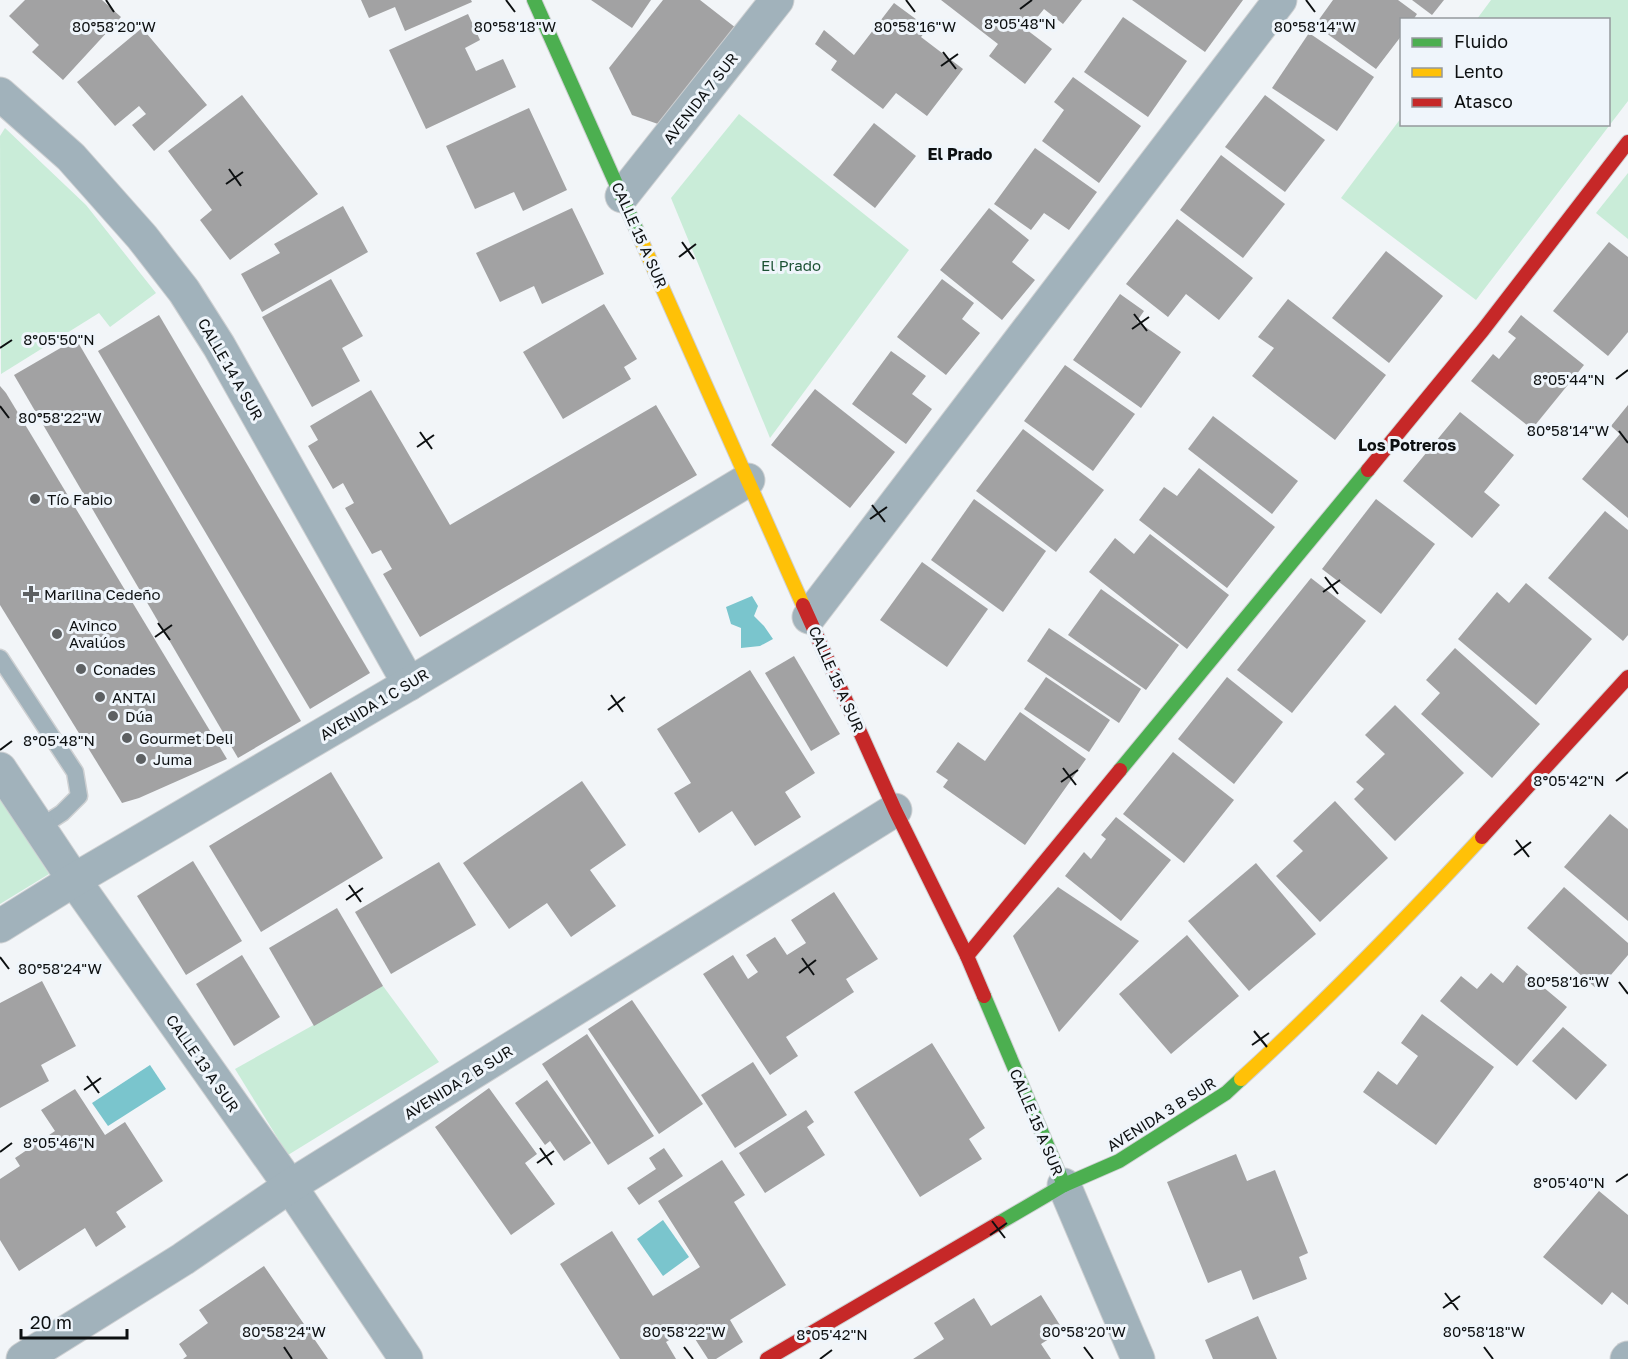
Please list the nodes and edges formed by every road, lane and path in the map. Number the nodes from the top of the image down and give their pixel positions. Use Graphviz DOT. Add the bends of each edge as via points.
graph roads {
  1 [pos="534,0"];
  2 [pos="777,0"];
  3 [pos="1280,0"];
  4 [pos="0,94"];
  5 [pos="1628,142"];
  6 [pos="622,196"];
  7 [pos="748,480"];
  8 [pos="809,617"];
  9 [pos="0,658"];
  10 [pos="1628,677"];
  11 [pos="409,684"];
  12 [pos="0,769"];
  13 [pos="895,810"];
  14 [pos="39,828"];
  15 [pos="74,880"];
  16 [pos="0,926"];
  17 [pos="967,956"];
  18 [pos="1064,1185"];
  19 [pos="290,1186"];
  20 [pos="24,1359"];
  21 [pos="406,1359"];
  22 [pos="767,1359"];
  23 [pos="1138,1359"];
  1 -- 6 [label="street, CALLE 15 A SUR"];
  2 -- 6 [label="street, AVENIDA 7 SUR"];
  3 -- 8 [label="street"];
  4 -- 11 [label="street, CALLE 14 A SUR" via="71,157 184,291 219,346"];
  5 -- 17 [label="street" via="1483,330"];
  6 -- 7 [label="street, CALLE 15 A SUR"];
  7 -- 8 [label="street, CALLE 15 A SUR"];
  7 -- 11 [label="street, AVENIDA 1 C SUR"];
  8 -- 13 [label="street, CALLE 15 A SUR"];
  9 -- 14 [label="lane" via="75,772 79,796"];
  10 -- 18 [label="street, AVENIDA 3 B SUR" via="1445,877 1226,1093 1119,1161"];
  11 -- 15 [label="street, AVENIDA 1 C SUR"];
  12 -- 14 [label="street, CALLE 13 A SUR"];
  13 -- 17 [label="street, CALLE 15 A SUR"];
  13 -- 19 [label="street, AVENIDA 2 B SUR"];
  14 -- 15 [label="street, CALLE 13 A SUR"];
  15 -- 16 [label="street, AVENIDA 1 C SUR"];
  15 -- 19 [label="street, CALLE 13 A SUR"];
  17 -- 18 [label="street, CALLE 15 A SUR"];
  18 -- 22 [label="street, AVENIDA 3 B SUR"];
  18 -- 23 [label="street, CALLE 15 A SUR"];
  19 -- 20 [label="street, AVENIDA 2 B SUR"];
  19 -- 21 [label="street, CALLE 13 A SUR"];
}
